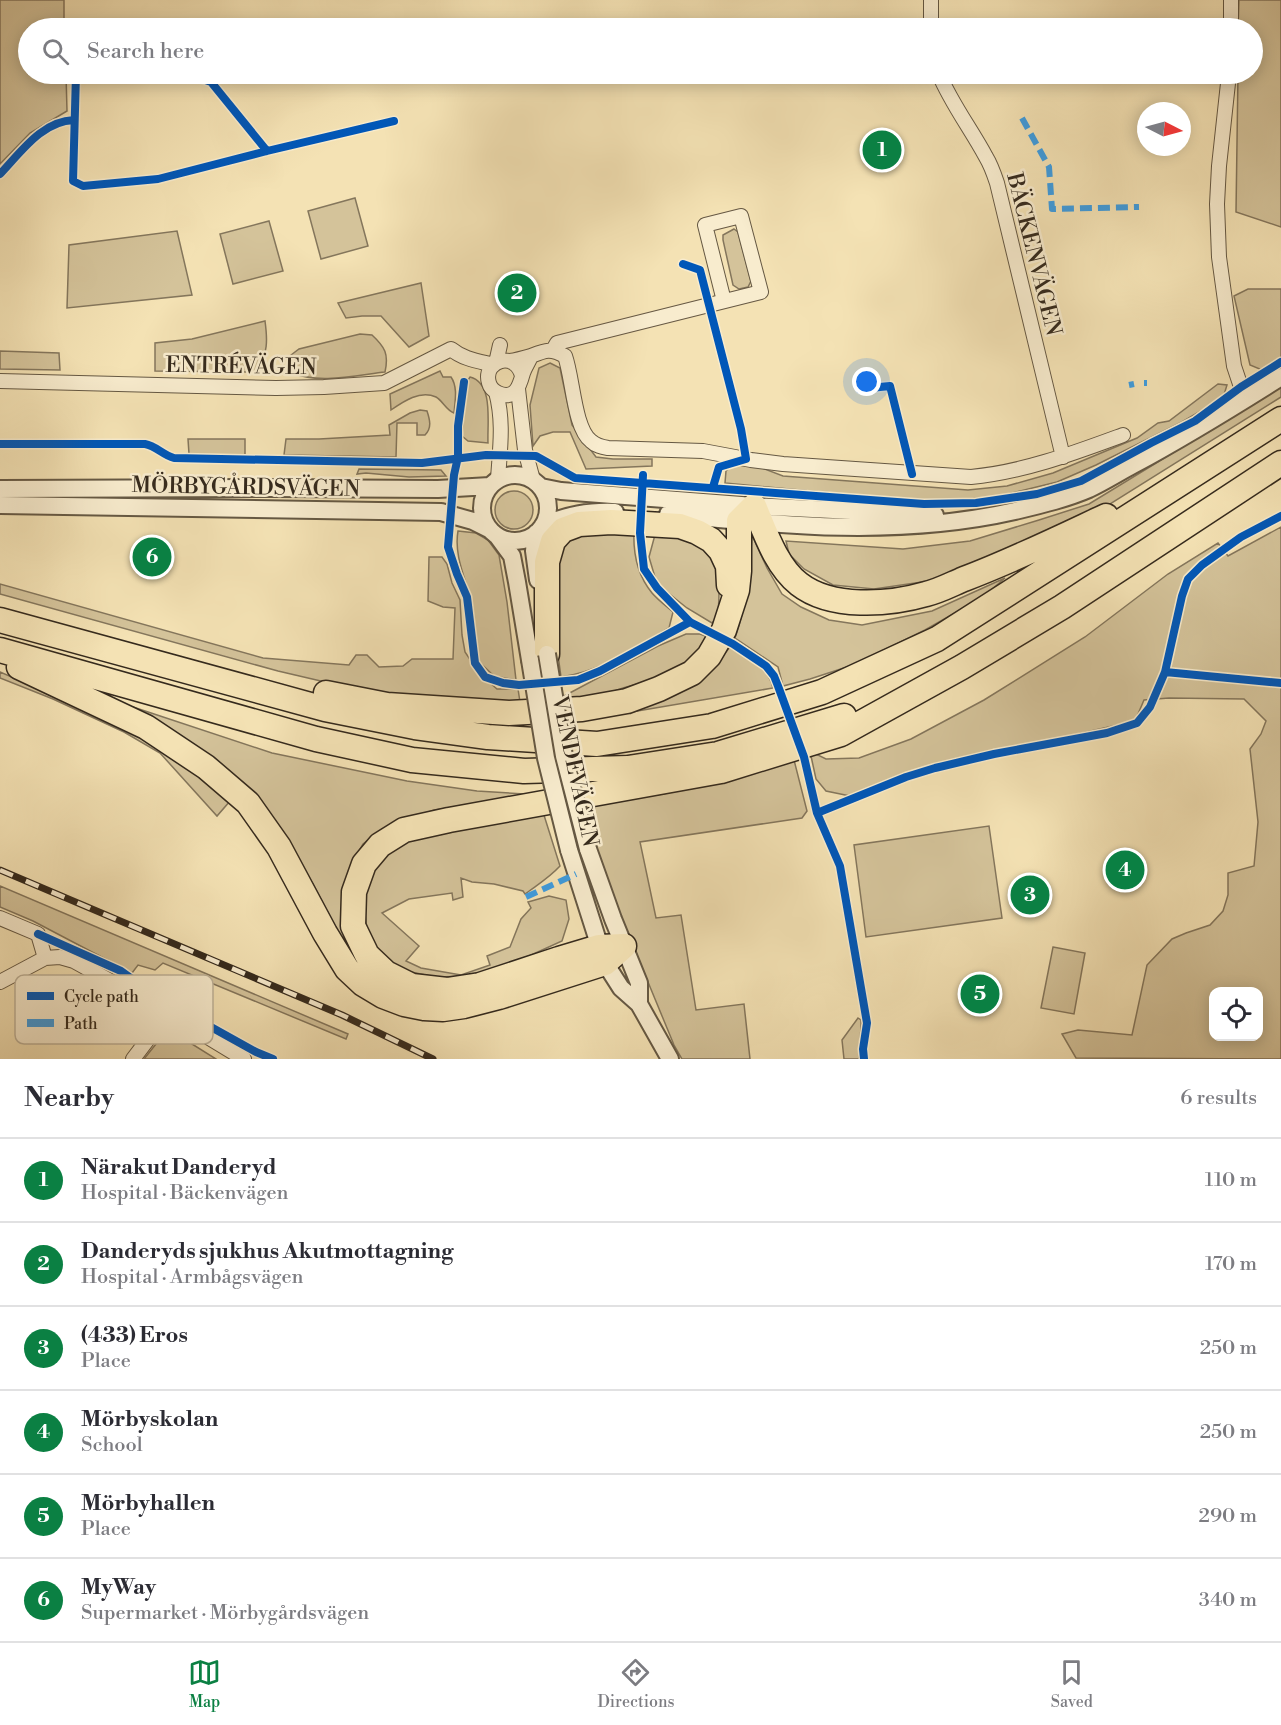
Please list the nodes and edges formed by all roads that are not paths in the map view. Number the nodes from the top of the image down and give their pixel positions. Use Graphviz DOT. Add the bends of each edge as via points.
graph roads {
  1 [pos="931,0"];
  2 [pos="1231,0"];
  3 [pos="931,18"];
  4 [pos="1230,18"];
  5 [pos="943,84"];
  6 [pos="1228,84"];
  7 [pos="724,301"];
  8 [pos="553,350"];
  9 [pos="531,356"];
  10 [pos="499,365"];
  11 [pos="1281,377"];
  12 [pos="0,381"];
  13 [pos="520,382"];
  14 [pos="496,392"];
  15 [pos="1247,399"];
  16 [pos="1281,419"];
  17 [pos="1123,435"];
  18 [pos="1063,457"];
  19 [pos="1281,463"];
  20 [pos="1184,480"];
  21 [pos="494,483"];
  22 [pos="537,484"];
  23 [pos="0,489"];
  24 [pos="0,505"];
  25 [pos="751,516"];
  26 [pos="540,529"];
  27 [pos="494,533"];
  28 [pos="731,609"];
  29 [pos="0,620"];
  30 [pos="0,650"];
  31 [pos="538,657"];
  32 [pos="0,658"];
  33 [pos="227,683"];
  34 [pos="904,698"];
  35 [pos="0,918"];
  36 [pos="624,946"];
  37 [pos="602,955"];
  38 [pos="45,958"];
  39 [pos="99,975"];
  40 [pos="0,982"];
  41 [pos="639,1004"];
  42 [pos="213,1040"];
  43 [pos="144,1044"];
  44 [pos="133,1059"];
  45 [pos="244,1059"];
  46 [pos="670,1059"];
  1 -- 3 [label="street"];
  2 -- 4 [label="street"];
  5 -- 18 [label="street, BÄCKENVÄGEN" via="987,158 997,183"];
  6 -- 15 [label="street" via="1217,204 1219,257 1234,366"];
  7 -- 7 [label="street" via="705,225 741,216 761,292"];
  7 -- 8 [label="street" via="557,343"];
  8 -- 9 [label="street"];
  8 -- 18 [label="street" via="565,356 578,417 585,434 599,446 703,451 783,464 971,477"];
  9 -- 10 [label="street"];
  9 -- 13 [label="street"];
  10 -- 12 [label="street, ENTRÉVÄGEN" via="470,359 451,349 384,383 276,388"];
  10 -- 13 [label="street" via="519,367"];
  10 -- 14 [label="street" via="490,386"];
  11 -- 15 [label="street"];
  13 -- 14 [label="street" via="509,394"];
  13 -- 22 [label="street" via="525,450"];
  14 -- 21 [label="street" via="501,410 502,447"];
  15 -- 25 [label="street" via="1088,489 1040,506 921,526 836,527"];
  16 -- 20 [label="highway"];
  17 -- 18 [label="street"];
  19 -- 34 [label="highway" via="1062,607"];
  20 -- 25 [label="highway" via="989,570 926,594 882,602 841,602 798,584"];
  20 -- 33 [label="highway" via="937,639 822,692 712,726 597,744 488,737 325,709"];
  21 -- 22 [label="street" via="509,475 522,476"];
  21 -- 23 [label="street, MÖRBYGÅRDSVÄGEN" via="438,489"];
  21 -- 27 [label="street" via="484,496 482,514"];
  22 -- 25 [label="street" via="561,491"];
  22 -- 26 [label="street" via="547,502 547,514"];
  24 -- 27 [label="street, MÖRBYGÅRDSVÄGEN" via="441,512 473,521"];
  25 -- 26 [label="street" via="593,511 568,515"];
  25 -- 28 [label="highway"];
  26 -- 27 [label="street" via="526,539 513,541"];
  26 -- 31 [label="street, VENDEVÄGEN" via="534,551"];
  27 -- 31 [label="street, VENDEVÄGEN" via="512,556"];
  28 -- 31 [label="highway" via="728,566 721,551 698,532 680,526 579,524 562,530 553,541 547,562"];
  28 -- 33 [label="highway" via="709,656 692,673 627,701 582,709 498,713 387,705 265,681"];
  29 -- 33 [label="highway"];
  30 -- 34 [label="highway" via="316,739 412,760 524,771 628,768 718,754"];
  31 -- 36 [label="street, VENDEVÄGEN, bridge" via="588,849"];
  31 -- 37 [label="street, VENDEVÄGEN, bridge" via="546,758 569,850"];
  32 -- 37 [label="highway" via="146,727 206,767 248,804 279,847 347,969 383,996 424,1008 464,1006 499,997"];
  34 -- 37 [label="highway" via="842,734 721,771 404,830 380,846 364,864 354,892 353,926 367,955 386,974 412,986 447,990 480,985 559,958"];
  35 -- 38 [label="street" via="38,934"];
  36 -- 37 [label="highway"];
  36 -- 41 [label="street, VENDEVÄGEN" via="639,983"];
  37 -- 41 [label="street, VENDEVÄGEN" via="621,988"];
  38 -- 39 [label="street" via="74,961"];
  38 -- 40 [label="street"];
  41 -- 46 [label="street, VENDEVÄGEN"];
  42 -- 45 [label="street"];
  43 -- 44 [label="street"];
}
